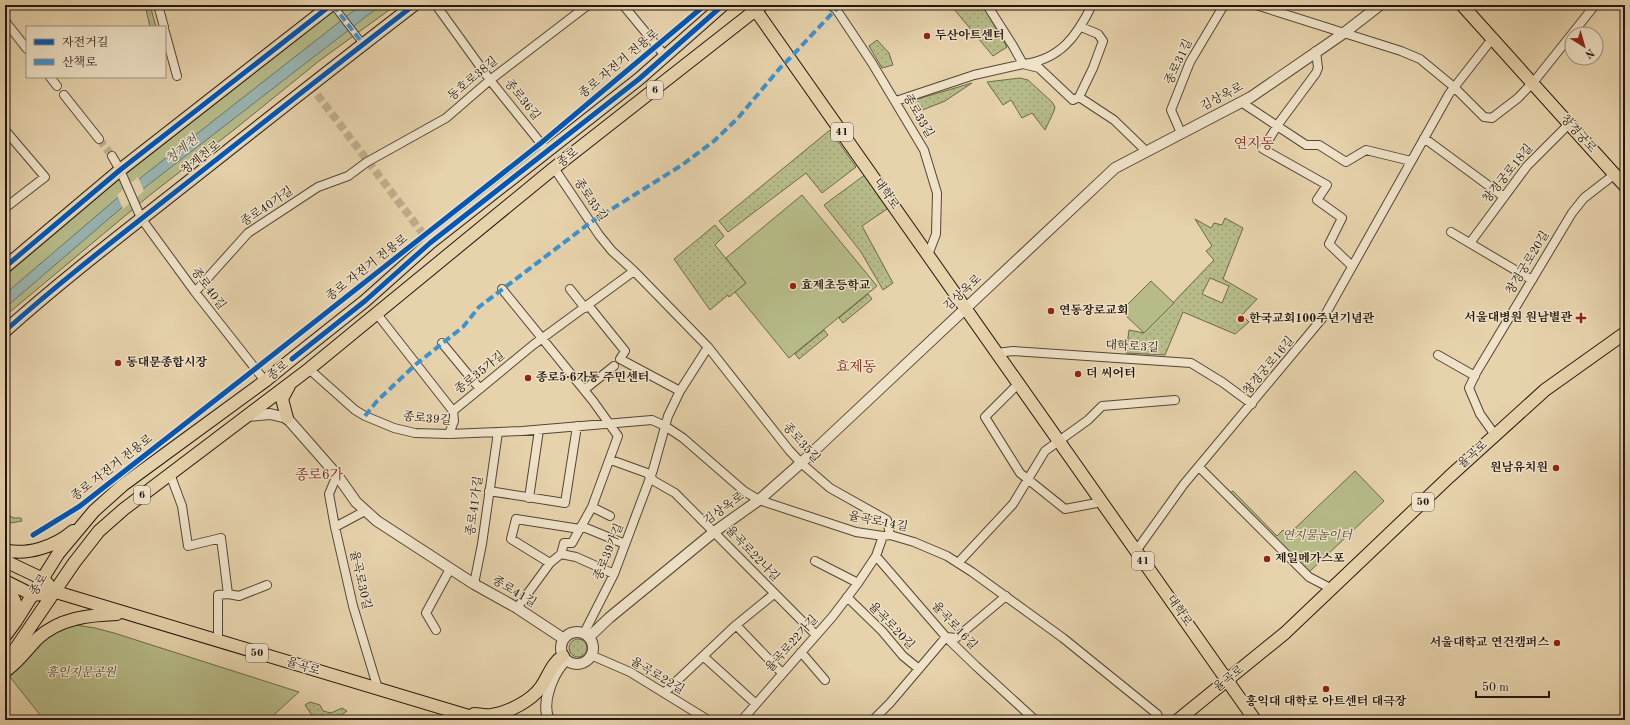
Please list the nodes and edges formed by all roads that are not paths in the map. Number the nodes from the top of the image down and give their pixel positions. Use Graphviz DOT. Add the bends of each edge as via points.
graph roads {
  1 [pos="158,5"];
  2 [pos="414,5"];
  3 [pos="436,5"];
  4 [pos="588,5"];
  5 [pos="623,5"];
  6 [pos="724,5"];
  7 [pos="830,5"];
  8 [pos="987,5"];
  9 [pos="1092,5"];
  10 [pos="1224,5"];
  11 [pos="1256,5"];
  12 [pos="1374,5"];
  13 [pos="1380,5"];
  14 [pos="1462,5"];
  15 [pos="1595,5"];
  16 [pos="333,6"];
  17 [pos="757,7"];
  18 [pos="5,21"];
  19 [pos="164,26"];
  20 [pos="1081,27"];
  21 [pos="1344,33"];
  22 [pos="166,36"];
  23 [pos="1492,39"];
  24 [pos="361,42"];
  25 [pos="26,48"];
  26 [pos="1316,51"];
  27 [pos="666,57"];
  28 [pos="1023,64"];
  29 [pos="177,76"];
  30 [pos="51,78"];
  31 [pos="490,80"];
  32 [pos="1532,83"];
  33 [pos="56,86"];
  34 [pos="1454,87"];
  35 [pos="64,95"];
  36 [pos="1079,97"];
  37 [pos="896,101"];
  38 [pos="1241,102"];
  39 [pos="1569,124"];
  40 [pos="1278,126"];
  41 [pos="5,130"];
  42 [pos="1181,133"];
  43 [pos="1424,138"];
  44 [pos="98,139"];
  45 [pos="547,151"];
  46 [pos="1146,151"];
  47 [pos="112,156"];
  48 [pos="1411,161"];
  49 [pos="368,162"];
  50 [pos="554,168"];
  51 [pos="122,174"];
  52 [pos="1622,180"];
  53 [pos="1504,197"];
  54 [pos="5,208"];
  55 [pos="139,213"];
  56 [pos="1451,232"];
  57 [pos="1470,243"];
  58 [pos="928,254"];
  59 [pos="1352,266"];
  60 [pos="5,267"];
  61 [pos="634,271"];
  62 [pos="1532,280"];
  63 [pos="502,289"];
  64 [pos="570,289"];
  65 [pos="195,292"];
  66 [pos="586,306"];
  67 [pos="966,308"];
  68 [pos="376,314"];
  69 [pos="5,330"];
  70 [pos="1625,333"];
  71 [pos="543,339"];
  72 [pos="442,343"];
  73 [pos="708,347"];
  74 [pos="997,353"];
  75 [pos="1438,355"];
  76 [pos="614,366"];
  77 [pos="309,369"];
  78 [pos="1475,376"];
  79 [pos="265,381"];
  80 [pos="291,382"];
  81 [pos="1018,384"];
  82 [pos="480,389"];
  83 [pos="584,390"];
  84 [pos="680,391"];
  85 [pos="1175,400"];
  86 [pos="1252,404"];
  87 [pos="453,411"];
  88 [pos="247,416"];
  89 [pos="286,418"];
  90 [pos="608,424"];
  91 [pos="578,426"];
  92 [pos="665,426"];
  93 [pos="539,430"];
  94 [pos="498,432"];
  95 [pos="449,434"];
  96 [pos="1495,435"];
  97 [pos="1059,440"];
  98 [pos="611,460"];
  99 [pos="801,464"];
  100 [pos="1198,467"];
  101 [pos="170,474"];
  102 [pos="337,476"];
  103 [pos="651,477"];
  104 [pos="1028,480"];
  105 [pos="489,491"];
  106 [pos="529,498"];
  107 [pos="759,500"];
  108 [pos="1102,502"];
  109 [pos="592,507"];
  110 [pos="94,511"];
  111 [pos="365,511"];
  112 [pos="610,516"];
  113 [pos="336,527"];
  114 [pos="580,527"];
  115 [pos="714,532"];
  116 [pos="887,536"];
  117 [pos="625,544"];
  118 [pos="5,550"];
  119 [pos="1136,551"];
  120 [pos="561,554"];
  121 [pos="876,556"];
  122 [pos="815,561"];
  123 [pos="550,563"];
  124 [pos="958,563"];
  125 [pos="6,565"];
  126 [pos="450,569"];
  127 [pos="614,574"];
  128 [pos="43,579"];
  129 [pos="5,581"];
  130 [pos="858,583"];
  131 [pos="474,584"];
  132 [pos="267,585"];
  133 [pos="5,589"];
  134 [pos="1332,589"];
  135 [pos="56,592"];
  136 [pos="228,594"];
  137 [pos="774,594"];
  138 [pos="33,595"];
  139 [pos="1006,596"];
  140 [pos="847,597"];
  141 [pos="517,608"];
  142 [pos="125,613"];
  143 [pos="736,625"];
  144 [pos="436,630"];
  145 [pos="9,631"];
  146 [pos="586,635"];
  147 [pos="816,635"];
  148 [pos="946,637"];
  149 [pos="564,639"];
  150 [pos="218,641"];
  151 [pos="801,652"];
  152 [pos="593,656"];
  153 [pos="703,656"];
  154 [pos="564,658"];
  155 [pos="5,664"];
  156 [pos="919,669"];
  157 [pos="5,671"];
  158 [pos="782,674"];
  159 [pos="825,680"];
  160 [pos="1228,680"];
  161 [pos="378,689"];
  162 [pos="664,693"];
  163 [pos="756,704"];
  164 [pos="458,713"];
  165 [pos="482,720"];
  166 [pos="549,720"];
  167 [pos="708,720"];
  168 [pos="742,720"];
  169 [pos="873,720"];
  170 [pos="1034,720"];
  171 [pos="1160,720"];
  172 [pos="1178,720"];
  173 [pos="1255,720"];
  1 -- 19 [label="street"];
  2 -- 24 [label="main road, 청계천로"];
  3 -- 31 [label="street, 종로36길"];
  4 -- 31 [label="street, 동호로38길"];
  5 -- 27 [label="street"];
  6 -- 27 [label="main road, 종로 / 6"];
  7 -- 37 [label="street, 종로33길" via="836,9"];
  8 -- 28 [label="street"];
  9 -- 20 [label="street"];
  10 -- 42 [label="street, 종로31길" via="1190,62 1171,110"];
  11 -- 21 [label="street"];
  12 -- 21 [label="street" via="1349,24"];
  13 -- 21 [label="street, 김상옥로"];
  14 -- 23 [label="main road, 창경궁로"];
  15 -- 32 [label="street"];
  16 -- 24 [label="street"];
  16 -- 51 [label="main road"];
  17 -- 50 [label="main road, 종로 / 6"];
  17 -- 58 [label="main road, 대학로 / 41"];
  18 -- 25 [label="street"];
  20 -- 28 [label="street" via="1070,41 1054,53 1043,60"];
  20 -- 36 [label="street" via="1098,34 1103,41"];
  21 -- 26 [label="street, 김상옥로"];
  21 -- 34 [label="street" via="1420,59"];
  22 -- 29 [label="street"];
  23 -- 32 [label="main road, 창경궁로"];
  23 -- 34 [label="street, 창경궁로16길"];
  24 -- 55 [label="main road, 청계천로"];
  26 -- 38 [label="street, 김상옥로"];
  26 -- 40 [label="street" via="1316,73"];
  27 -- 45 [label="main road, 종로 / 6"];
  28 -- 36 [label="street" via="1039,68 1073,100"];
  28 -- 37 [label="street" via="974,76"];
  30 -- 33 [label="street"];
  31 -- 45 [label="street, 종로36길"];
  31 -- 49 [label="street, 동호로38길" via="446,118"];
  32 -- 34 [label="street" via="1518,98 1492,118 1484,117"];
  32 -- 39 [label="main road, 창경궁로"];
  34 -- 43 [label="street, 창경궁로16길"];
  35 -- 44 [label="street"];
  36 -- 46 [label="street" via="1114,120"];
  37 -- 58 [label="street, 종로33길" via="924,150 937,194 936,234"];
  38 -- 40 [label="street"];
  38 -- 42 [label="street, 김상옥로"];
  39 -- 52 [label="main road, 창경궁로"];
  39 -- 53 [label="street, 창경궁로18길" via="1527,166"];
  40 -- 48 [label="street" via="1306,145 1319,145 1346,162 1366,150"];
  40 -- 59 [label="street" via="1263,149 1326,184 1318,200 1342,218 1329,244"];
  41 -- 54 [label="street" via="45,177"];
  42 -- 46 [label="street, 김상옥로"];
  43 -- 48 [label="street, 창경궁로16길"];
  43 -- 53 [label="street"];
  45 -- 79 [label="main road, 종로 / 6" via="430,243 365,301"];
  46 -- 67 [label="street, 김상옥로" via="1115,168"];
  47 -- 51 [label="street"];
  48 -- 59 [label="street, 창경궁로16길"];
  49 -- 65 [label="street, 종로40가길" via="348,176 318,187 248,233"];
  50 -- 61 [label="street, 종로35길" via="599,235"];
  50 -- 68 [label="main road, 종로 / 6"];
  51 -- 55 [label="street, 종로40길"];
  51 -- 60 [label="main road"];
  52 -- 62 [label="street, 창경궁로20길" via="1584,198 1572,213"];
  53 -- 57 [label="street, 창경궁로18길"];
  55 -- 65 [label="street, 종로40길"];
  55 -- 69 [label="main road, 청계천로"];
  56 -- 57 [label="street"];
  57 -- 62 [label="street"];
  58 -- 67 [label="main road, 대학로 / 41"];
  59 -- 86 [label="street, 창경궁로16길" via="1325,315"];
  61 -- 66 [label="street, 종로35가길"];
  61 -- 73 [label="street, 종로35길"];
  62 -- 78 [label="street, 창경궁로20길"];
  63 -- 71 [label="street"];
  64 -- 66 [label="street"];
  65 -- 79 [label="street, 종로40길"];
  66 -- 71 [label="street, 종로35가길"];
  66 -- 84 [label="street" via="626,351 620,359"];
  67 -- 74 [label="main road, 대학로 / 41"];
  67 -- 99 [label="street, 김상옥로"];
  68 -- 77 [label="main road, 종로 / 6"];
  68 -- 87 [label="street"];
  70 -- 96 [label="main road, 율곡로 / 50" via="1545,390"];
  71 -- 82 [label="street, 종로35가길"];
  71 -- 83 [label="street"];
  72 -- 82 [label="street"];
  73 -- 84 [label="street"];
  73 -- 99 [label="street, 종로35길"];
  74 -- 81 [label="main road, 대학로 / 41"];
  74 -- 86 [label="street, 대학로3길" via="1013,351 1192,363"];
  75 -- 78 [label="street"];
  76 -- 83 [label="street"];
  77 -- 80 [label="main road, 종로 / 6"];
  77 -- 95 [label="street, 종로39길" via="365,416 394,428 415,433"];
  78 -- 96 [label="street, 창경궁로20길" via="1469,388 1480,414"];
  79 -- 110 [label="main road, 종로 / 6" via="122,485"];
  80 -- 88 [label="main road, 종로 / 6"];
  80 -- 89 [label="main road" via="282,399"];
  81 -- 97 [label="main road, 대학로 / 41"];
  81 -- 104 [label="street" via="985,418 1020,473"];
  82 -- 87 [label="street, 종로35가길"];
  83 -- 90 [label="street"];
  84 -- 92 [label="street"];
  85 -- 97 [label="street" via="1102,406 1088,420"];
  86 -- 100 [label="street, 창경궁로16길"];
  87 -- 95 [label="street, 종로35가길" via="454,422"];
  88 -- 89 [label="street" via="270,414"];
  88 -- 101 [label="main road, 종로 / 6"];
  89 -- 102 [label="street, 종로41길"];
  90 -- 91 [label="street, 종로39길"];
  90 -- 92 [label="street, 종로39길" via="652,420"];
  90 -- 98 [label="street" via="618,436"];
  91 -- 93 [label="street, 종로39길"];
  91 -- 106 [label="street" via="565,503"];
  92 -- 103 [label="street, 종로39가길"];
  92 -- 107 [label="street, 종로39길" via="683,438 744,491"];
  93 -- 94 [label="street, 종로39길"];
  93 -- 106 [label="street"];
  94 -- 95 [label="street, 종로39길"];
  94 -- 105 [label="street, 종로41가길"];
  96 -- 134 [label="main road, 율곡로 / 50"];
  97 -- 104 [label="street" via="1045,451"];
  97 -- 108 [label="main road, 대학로 / 41"];
  98 -- 103 [label="street" via="647,473"];
  98 -- 109 [label="street"];
  99 -- 107 [label="street, 김상옥로"];
  99 -- 116 [label="street, 종로35길" via="830,488 887,520"];
  100 -- 119 [label="street, 창경궁로16길"];
  100 -- 134 [label="street" via="1309,577"];
  101 -- 135 [label="main road, 종로 / 6" via="99,531"];
  101 -- 136 [label="street" via="182,506 188,546 221,538"];
  102 -- 111 [label="street, 종로41길"];
  102 -- 113 [label="street, 율곡로30길" via="329,494"];
  103 -- 115 [label="street" via="675,493"];
  103 -- 117 [label="street, 종로39가길"];
  104 -- 108 [label="street" via="1065,509"];
  104 -- 124 [label="street" via="1014,504"];
  105 -- 106 [label="street"];
  105 -- 131 [label="street, 종로41가길"];
  107 -- 115 [label="street, 김상옥로"];
  107 -- 116 [label="street, 율곡로14길" via="856,532"];
  108 -- 119 [label="main road, 대학로 / 41"];
  109 -- 112 [label="street"];
  109 -- 114 [label="street"];
  110 -- 118 [label="main road" via="66,537 28,552"];
  110 -- 128 [label="main road, 종로 / 6" via="58,554"];
  111 -- 113 [label="street"];
  111 -- 126 [label="street, 종로41길"];
  113 -- 161 [label="street, 율곡로30길" via="353,606"];
  114 -- 117 [label="street"];
  114 -- 120 [label="street" via="572,542 564,543"];
  114 -- 123 [label="street" via="516,519 511,539"];
  115 -- 137 [label="street, 율곡로22나길"];
  115 -- 146 [label="street, 김상옥로"];
  116 -- 121 [label="street"];
  116 -- 124 [label="street, 율곡로14길" via="914,542"];
  117 -- 127 [label="street, 종로39가길"];
  119 -- 160 [label="main road, 대학로 / 41"];
  120 -- 123 [label="street"];
  120 -- 127 [label="street" via="576,557"];
  121 -- 130 [label="street, 율곡로22가길"];
  121 -- 148 [label="street, 율곡로16길"];
  122 -- 130 [label="street"];
  123 -- 141 [label="street"];
  124 -- 139 [label="street, 율곡로14길"];
  125 -- 128 [label="main road, 율곡로"];
  126 -- 131 [label="street, 종로41길"];
  126 -- 144 [label="street" via="426,613"];
  127 -- 146 [label="street, 종로39가길"];
  128 -- 135 [label="main road, 율곡로"];
  128 -- 138 [label="main road, 종로 / 6"];
  129 -- 138 [label="main road"];
  130 -- 140 [label="street, 율곡로22가길"];
  131 -- 141 [label="street, 종로41길"];
  132 -- 136 [label="street" via="239,596"];
  133 -- 145 [label="main road" via="12,596 17,610"];
  134 -- 160 [label="main road, 율곡로 / 50" via="1285,633"];
  135 -- 138 [label="main road, 율곡로"];
  135 -- 142 [label="main road, 율곡로 / 50"];
  135 -- 155 [label="main road, 종로 / 6"];
  136 -- 150 [label="street" via="218,595"];
  137 -- 143 [label="street, 율곡로22나길"];
  137 -- 147 [label="street, 율곡로22나길"];
  138 -- 145 [label="main road, 종로 / 6"];
  139 -- 148 [label="street" via="956,638"];
  139 -- 171 [label="street, 율곡로14길" via="1157,714"];
  140 -- 147 [label="street, 율곡로22가길"];
  140 -- 156 [label="street, 율곡로20길" via="903,656"];
  141 -- 149 [label="street, 종로41길"];
  142 -- 150 [label="main road, 율곡로 / 50"];
  142 -- 157 [label="main road" via="88,615 48,630"];
  143 -- 153 [label="street, 율곡로22나길"];
  143 -- 158 [label="street"];
  146 -- 149 [label="street" via="576,632"];
  146 -- 152 [label="street" via="593,642"];
  147 -- 151 [label="street, 율곡로22가길"];
  148 -- 156 [label="street"];
  148 -- 170 [label="street, 율곡로16길"];
  149 -- 154 [label="street" via="560,648"];
  150 -- 161 [label="main road, 율곡로 / 50"];
  151 -- 158 [label="street, 율곡로22가길"];
  151 -- 159 [label="street"];
  152 -- 154 [label="street" via="587,662 579,664 571,663"];
  152 -- 162 [label="street, 율곡로22길" via="630,672"];
  153 -- 162 [label="street, 율곡로22나길"];
  153 -- 163 [label="street"];
  154 -- 164 [label="main road" via="552,667 540,688 510,710 492,715"];
  154 -- 166 [label="street" via="547,700 546,714"];
  156 -- 169 [label="street"];
  158 -- 163 [label="street, 율곡로22가길"];
  160 -- 172 [label="main road, 율곡로 / 50"];
  160 -- 173 [label="main road, 대학로 / 41"];
  161 -- 164 [label="main road, 율곡로 / 50"];
  162 -- 167 [label="street, 율곡로22길"];
  163 -- 168 [label="street, 율곡로22가길"];
  164 -- 165 [label="main road, 율곡로 / 50"];
}
